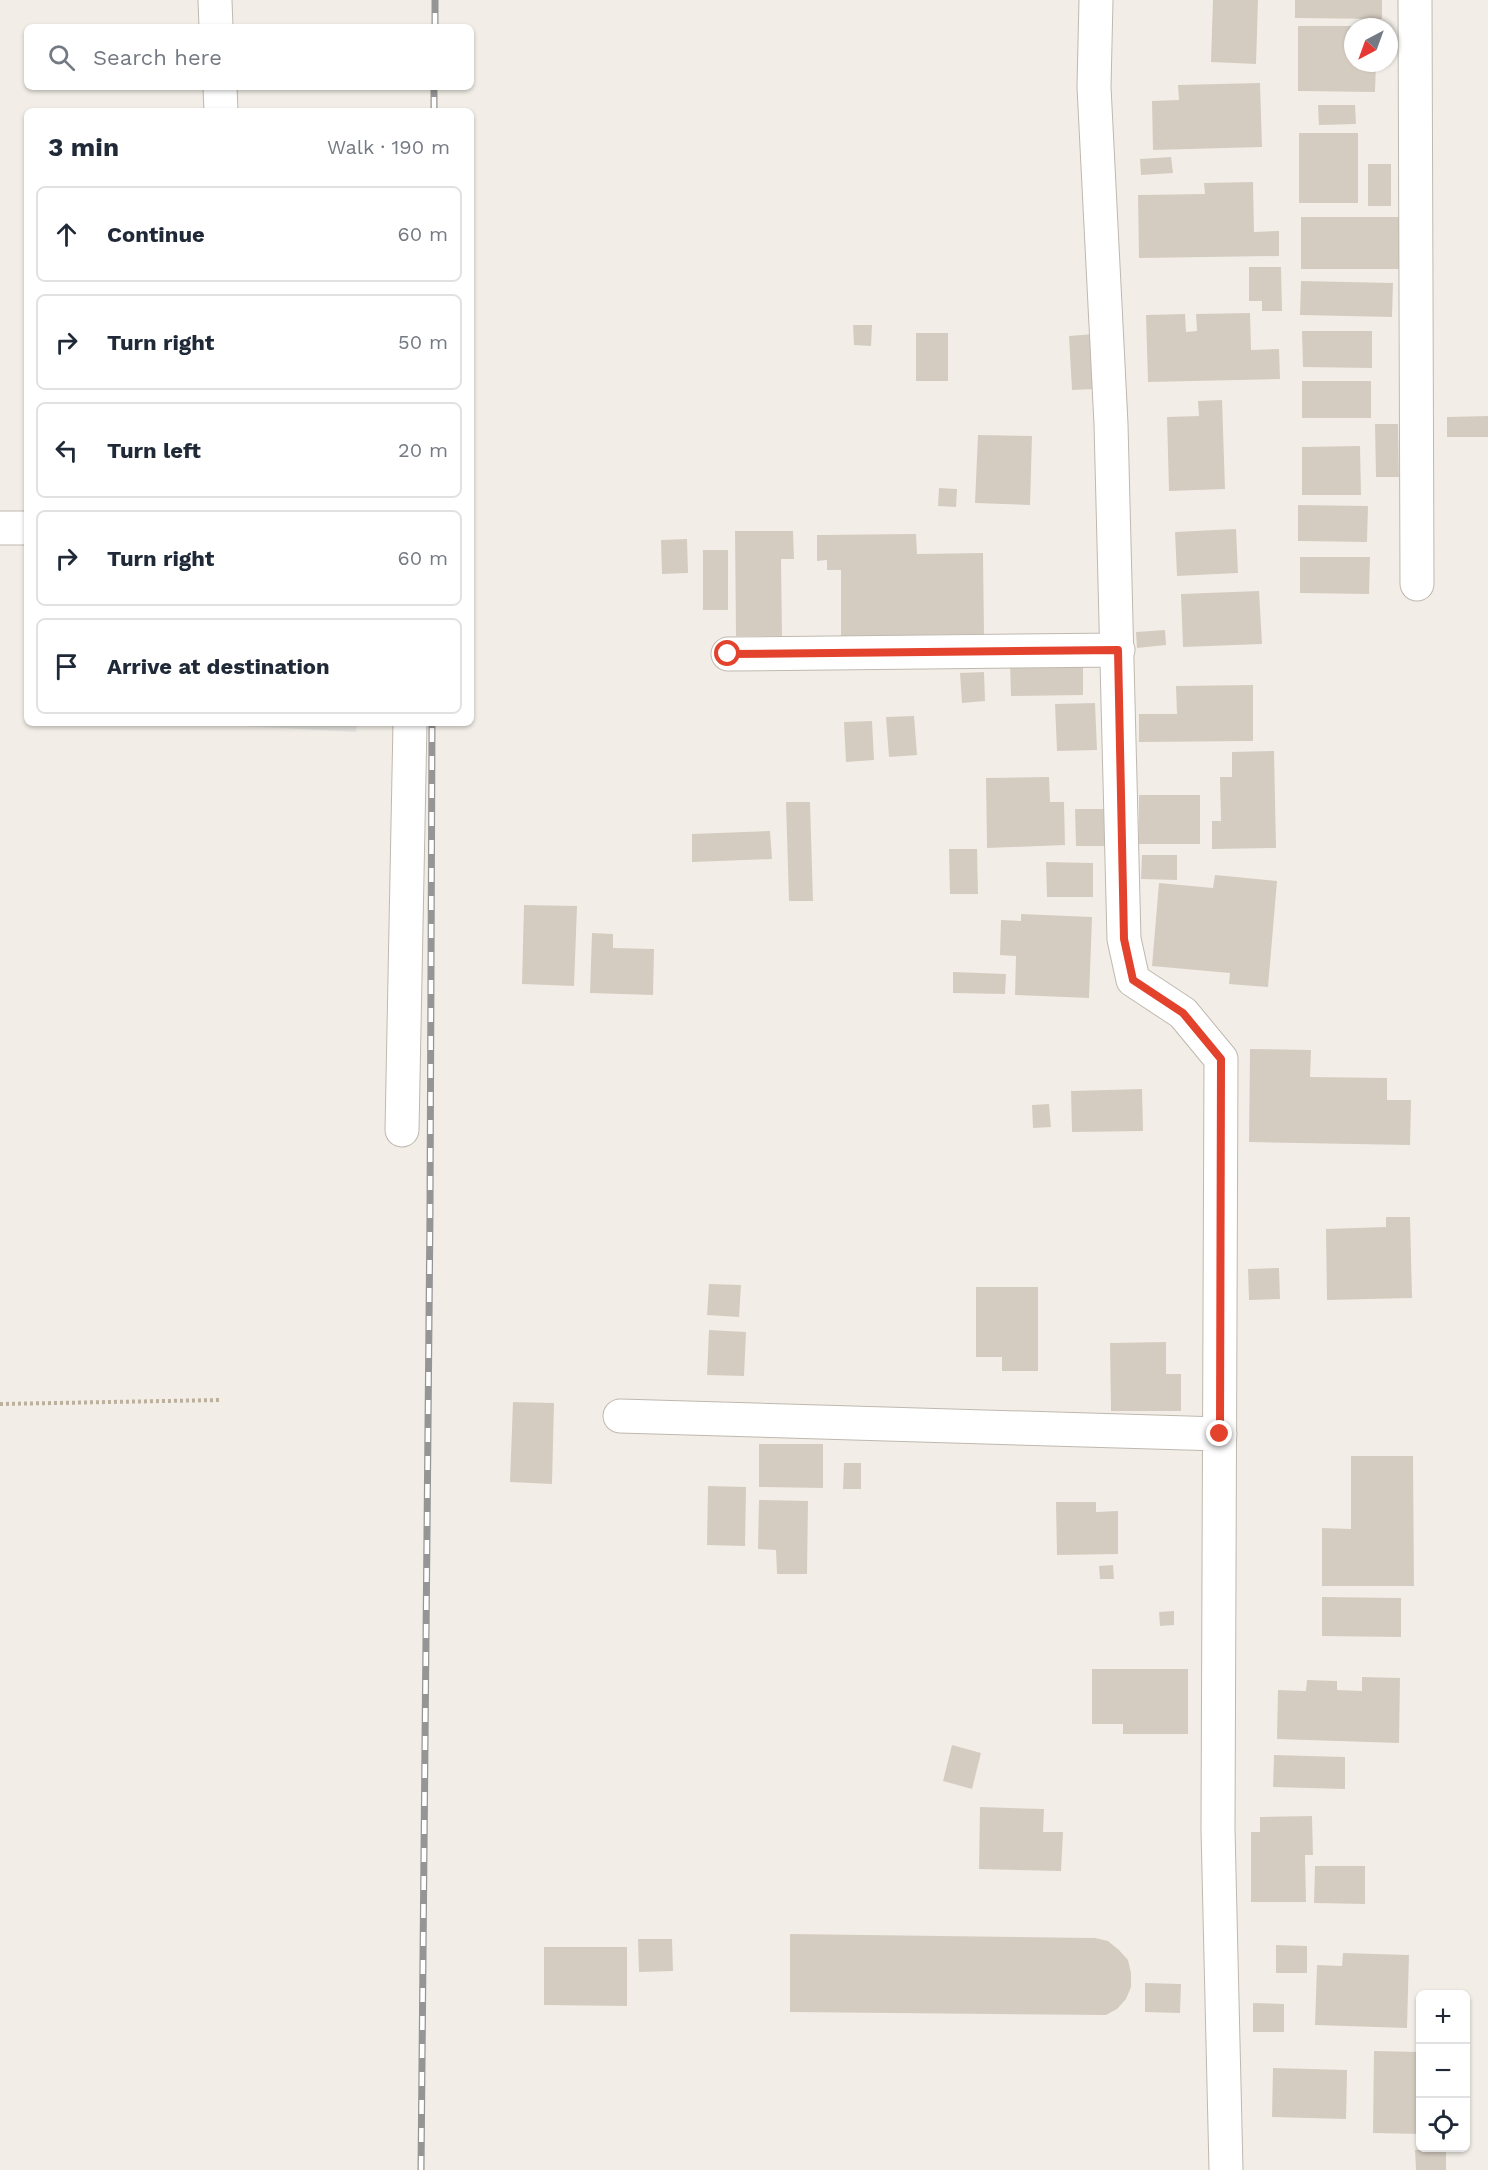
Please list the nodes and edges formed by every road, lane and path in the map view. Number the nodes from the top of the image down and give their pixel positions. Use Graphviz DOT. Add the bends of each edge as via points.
graph roads {
  1 [pos="215,0"];
  2 [pos="1096,0"];
  3 [pos="1415,0"];
  4 [pos="216,24"];
  5 [pos="220,90"];
  6 [pos="221,108"];
  7 [pos="0,528"];
  8 [pos="24,528"];
  9 [pos="1416,585"];
  10 [pos="1118,650"];
  11 [pos="728,654"];
  12 [pos="410,726"];
  13 [pos="402,1130"];
  14 [pos="220,1401"];
  15 [pos="0,1404"];
  16 [pos="620,1416"];
  17 [pos="1220,1434"];
  18 [pos="1226,2170"];
  1 -- 4 [label="street"];
  2 -- 10 [label="street" via="1094,87"];
  3 -- 9 [label="street"];
  5 -- 6 [label="street"];
  7 -- 8 [label="street"];
  10 -- 11 [label="street"];
  10 -- 17 [label="street" via="1124,939 1133,980 1183,1013 1221,1059"];
  12 -- 13 [label="street"];
  14 -- 15 [label="path"];
  16 -- 17 [label="street"];
  17 -- 18 [label="street" via="1218,1829"];
}
